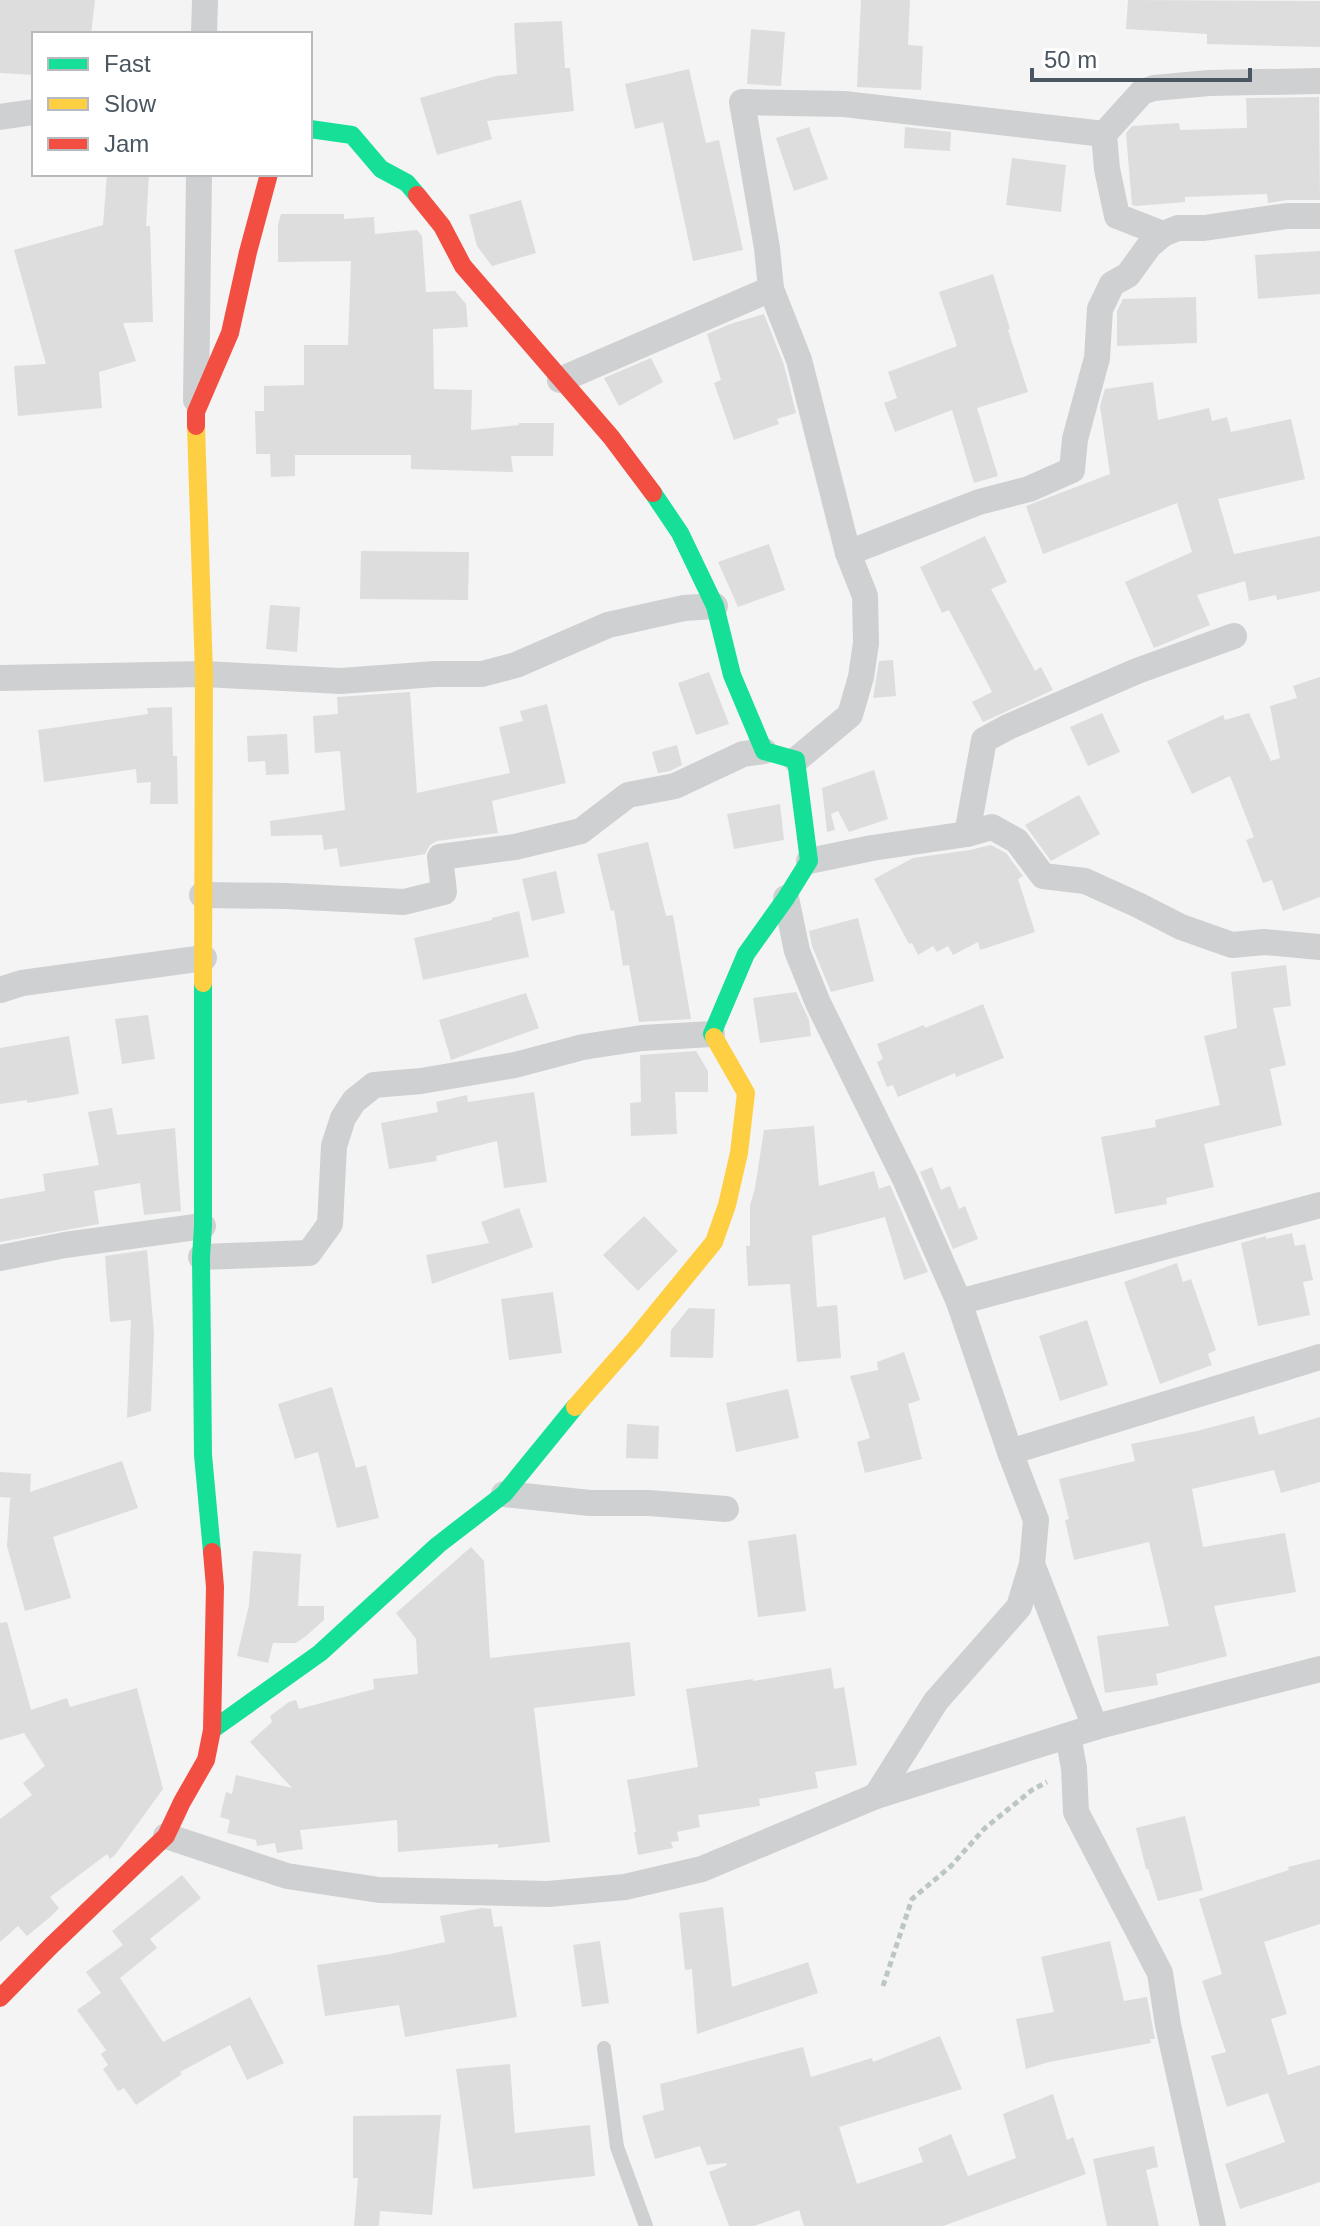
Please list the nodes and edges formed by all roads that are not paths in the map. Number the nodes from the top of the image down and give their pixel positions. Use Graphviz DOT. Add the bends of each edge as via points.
graph roads {
  1 [pos="205,0"];
  2 [pos="204,32"];
  3 [pos="1320,81"];
  4 [pos="32,112"];
  5 [pos="0,117"];
  6 [pos="312,129"];
  7 [pos="1104,134"];
  8 [pos="199,176"];
  9 [pos="268,176"];
  10 [pos="1320,216"];
  11 [pos="1163,234"];
  12 [pos="771,289"];
  13 [pos="560,380"];
  14 [pos="196,412"];
  15 [pos="848,553"];
  16 [pos="715,606"];
  17 [pos="1234,636"];
  18 [pos="204,674"];
  19 [pos="0,678"];
  20 [pos="764,751"];
  21 [pos="796,760"];
  22 [pos="967,834"];
  23 [pos="809,861"];
  24 [pos="202,895"];
  25 [pos="786,898"];
  26 [pos="1320,947"];
  27 [pos="204,958"];
  28 [pos="0,990"];
  29 [pos="712,1034"];
  30 [pos="1320,1205"];
  31 [pos="203,1226"];
  32 [pos="201,1257"];
  33 [pos="0,1258"];
  34 [pos="959,1302"];
  35 [pos="1320,1357"];
  36 [pos="1010,1452"];
  37 [pos="504,1494"];
  38 [pos="726,1509"];
  39 [pos="1032,1564"];
  40 [pos="1320,1670"];
  41 [pos="1095,1727"];
  42 [pos="212,1730"];
  43 [pos="1068,1736"];
  44 [pos="876,1796"];
  45 [pos="166,1836"];
  46 [pos="0,1998"];
  47 [pos="604,2048"];
  48 [pos="646,2226"];
  49 [pos="1213,2226"];
  1 -- 2 [label="street"];
  3 -- 7 [label="street" via="1154,88 1142,92"];
  4 -- 5 [label="street"];
  6 -- 13 [label="street" via="352,135 381,169 407,183 442,226 463,266"];
  7 -- 11 [label="street" via="1117,216"];
  7 -- 12 [label="street" via="844,104 742,102"];
  8 -- 14 [label="street"];
  9 -- 14 [label="street" via="230,333"];
  10 -- 11 [label="street" via="1178,228"];
  11 -- 15 [label="street" via="1128,275 1112,284 1100,309 1097,358 1072,470"];
  12 -- 13 [label="street"];
  12 -- 15 [label="street" via="799,360"];
  13 -- 16 [label="street" via="642,476 680,533"];
  14 -- 18 [label="street"];
  15 -- 21 [label="street" via="865,596 861,677 850,715"];
  16 -- 18 [label="street" via="608,625 482,674 341,681"];
  16 -- 20 [label="street" via="732,675"];
  17 -- 22 [label="street" via="1137,671 984,740"];
  18 -- 19 [label="street"];
  18 -- 24 [label="street"];
  20 -- 21 [label="street"];
  20 -- 24 [label="street" via="743,754 675,786 628,795 581,831 440,857 444,892 404,902"];
  21 -- 23 [label="street"];
  22 -- 23 [label="street"];
  22 -- 26 [label="street" via="992,827 1017,841 1043,876 1085,881 1232,945"];
  23 -- 25 [label="street"];
  24 -- 27 [label="street"];
  25 -- 29 [label="street" via="746,954"];
  25 -- 34 [label="street" via="797,951 818,1003"];
  27 -- 28 [label="street"];
  27 -- 31 [label="street"];
  29 -- 32 [label="street" via="642,1038 515,1065 374,1085 343,1118 334,1146 330,1224 309,1253"];
  29 -- 37 [label="street" via="746,1093 739,1153 714,1242"];
  30 -- 34 [label="street"];
  31 -- 32 [label="street"];
  31 -- 33 [label="street"];
  32 -- 42 [label="street" via="203,1455 215,1587"];
  34 -- 36 [label="street"];
  35 -- 36 [label="street"];
  36 -- 39 [label="street" via="1036,1520"];
  37 -- 38 [label="street"];
  37 -- 42 [label="street" via="438,1545 320,1653"];
  39 -- 41 [label="street"];
  39 -- 44 [label="street" via="1019,1607 936,1701"];
  40 -- 41 [label="street"];
  41 -- 43 [label="street"];
  42 -- 45 [label="street" via="206,1760"];
  43 -- 44 [label="street"];
  43 -- 49 [label="street" via="1076,1812 1160,1973"];
  44 -- 45 [label="street" via="702,1869 625,1887 548,1894 379,1890 318,1881 287,1876"];
  45 -- 46 [label="street"];
  47 -- 48 [label="lane" via="617,2147"];
}
